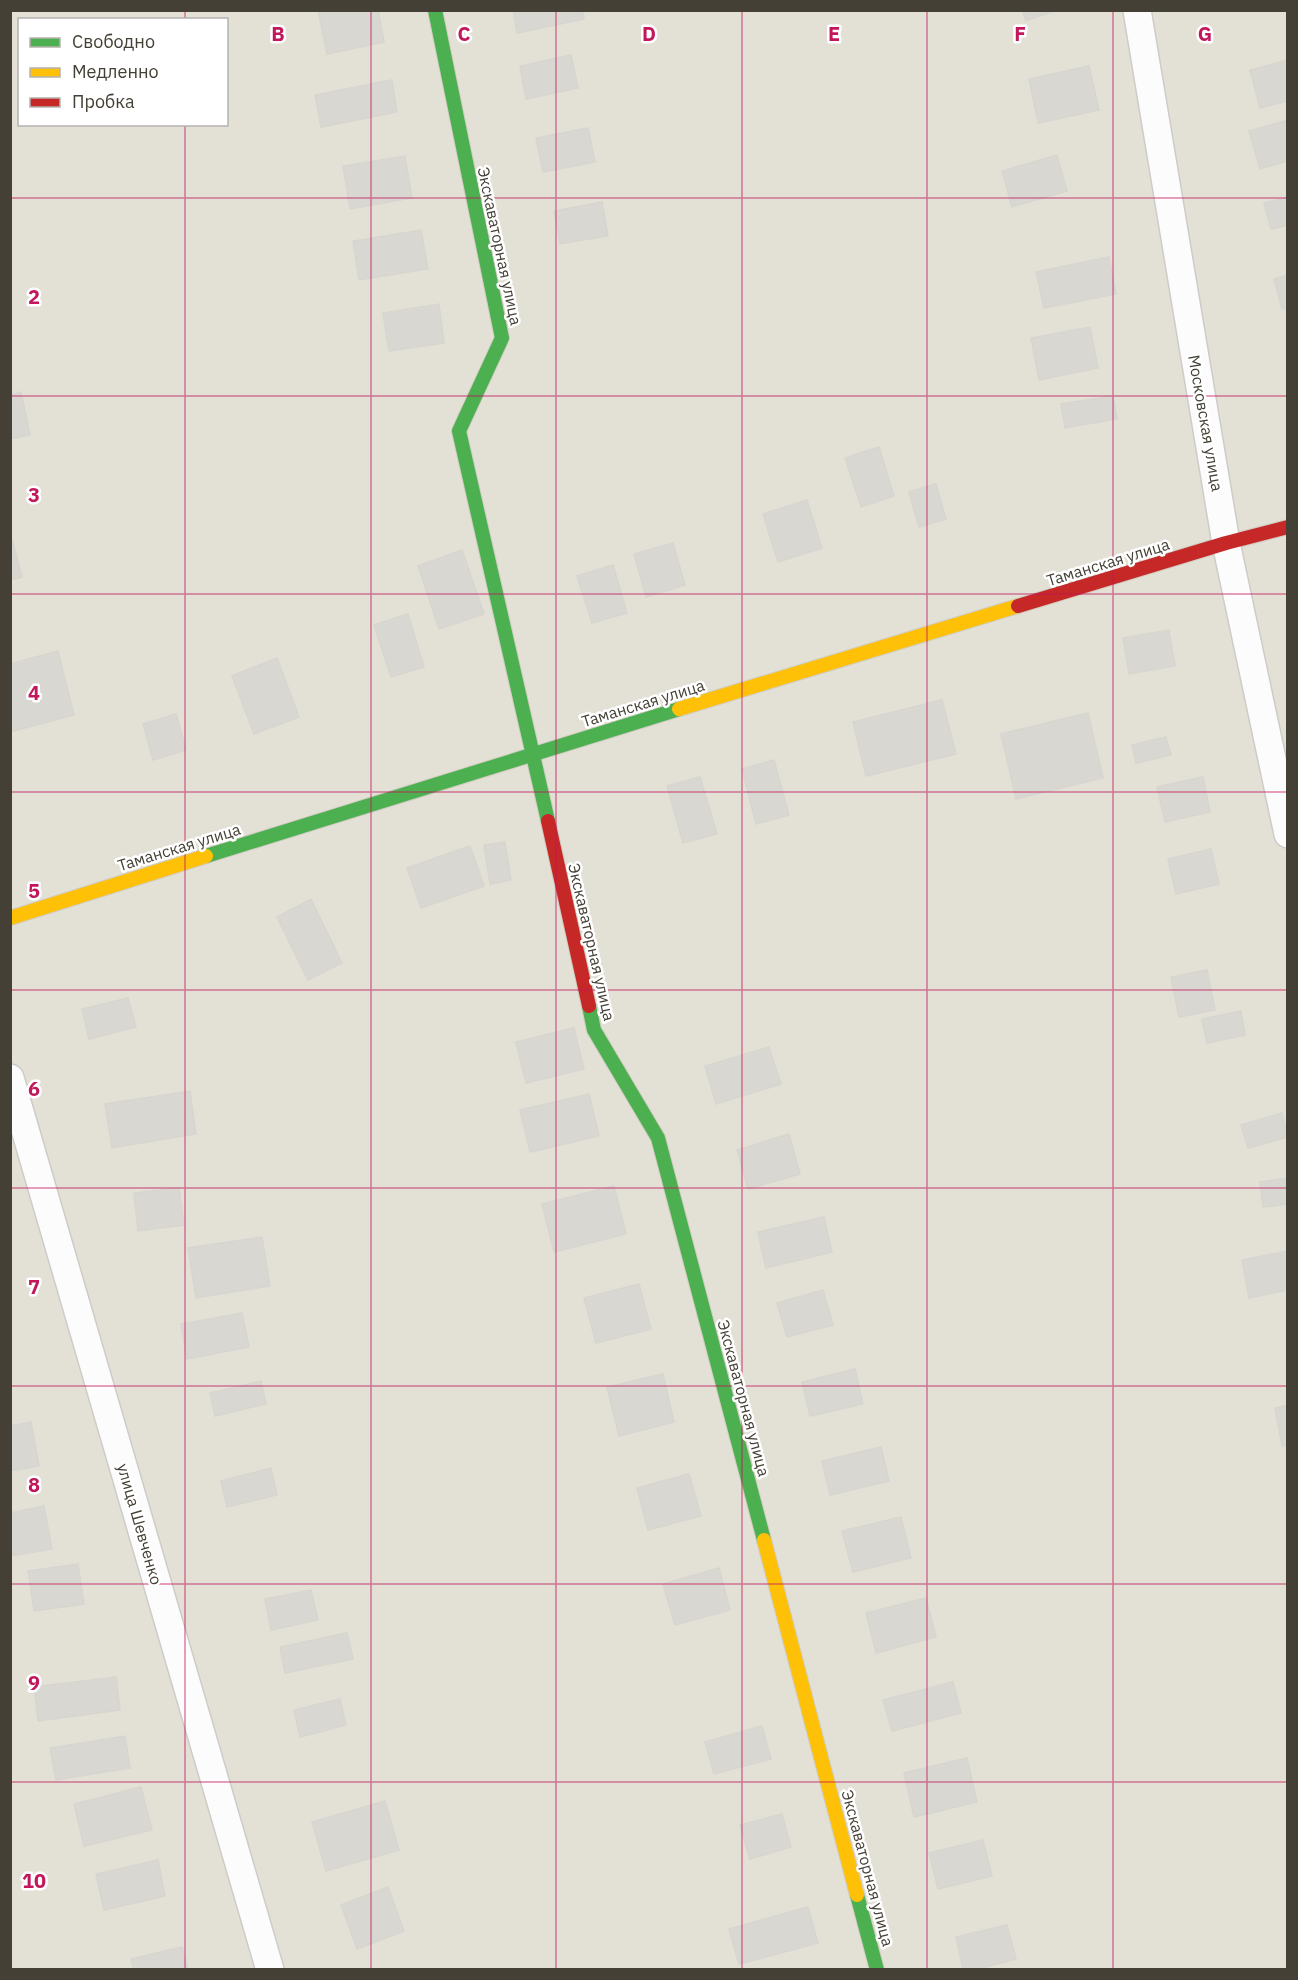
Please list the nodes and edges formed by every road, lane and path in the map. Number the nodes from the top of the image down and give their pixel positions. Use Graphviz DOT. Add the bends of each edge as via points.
graph roads {
  1 [pos="435,10"];
  2 [pos="1137,10"];
  3 [pos="1287,527"];
  4 [pos="1226,543"];
  5 [pos="533,753"];
  6 [pos="1287,834"];
  7 [pos="10,918"];
  8 [pos="10,1078"];
  9 [pos="270,1970"];
  10 [pos="877,1970"];
  1 -- 5 [label="street, Экскаваторная улица" via="502,338 459,431"];
  2 -- 4 [label="street, Московская улица"];
  3 -- 4 [label="street, Таманская улица"];
  4 -- 5 [label="street, Таманская улица"];
  4 -- 6 [label="street, Московская улица"];
  5 -- 7 [label="street, Таманская улица"];
  5 -- 10 [label="street, Экскаваторная улица" via="594,1030 658,1138"];
  8 -- 9 [label="street, улица Шевченко"];
}
